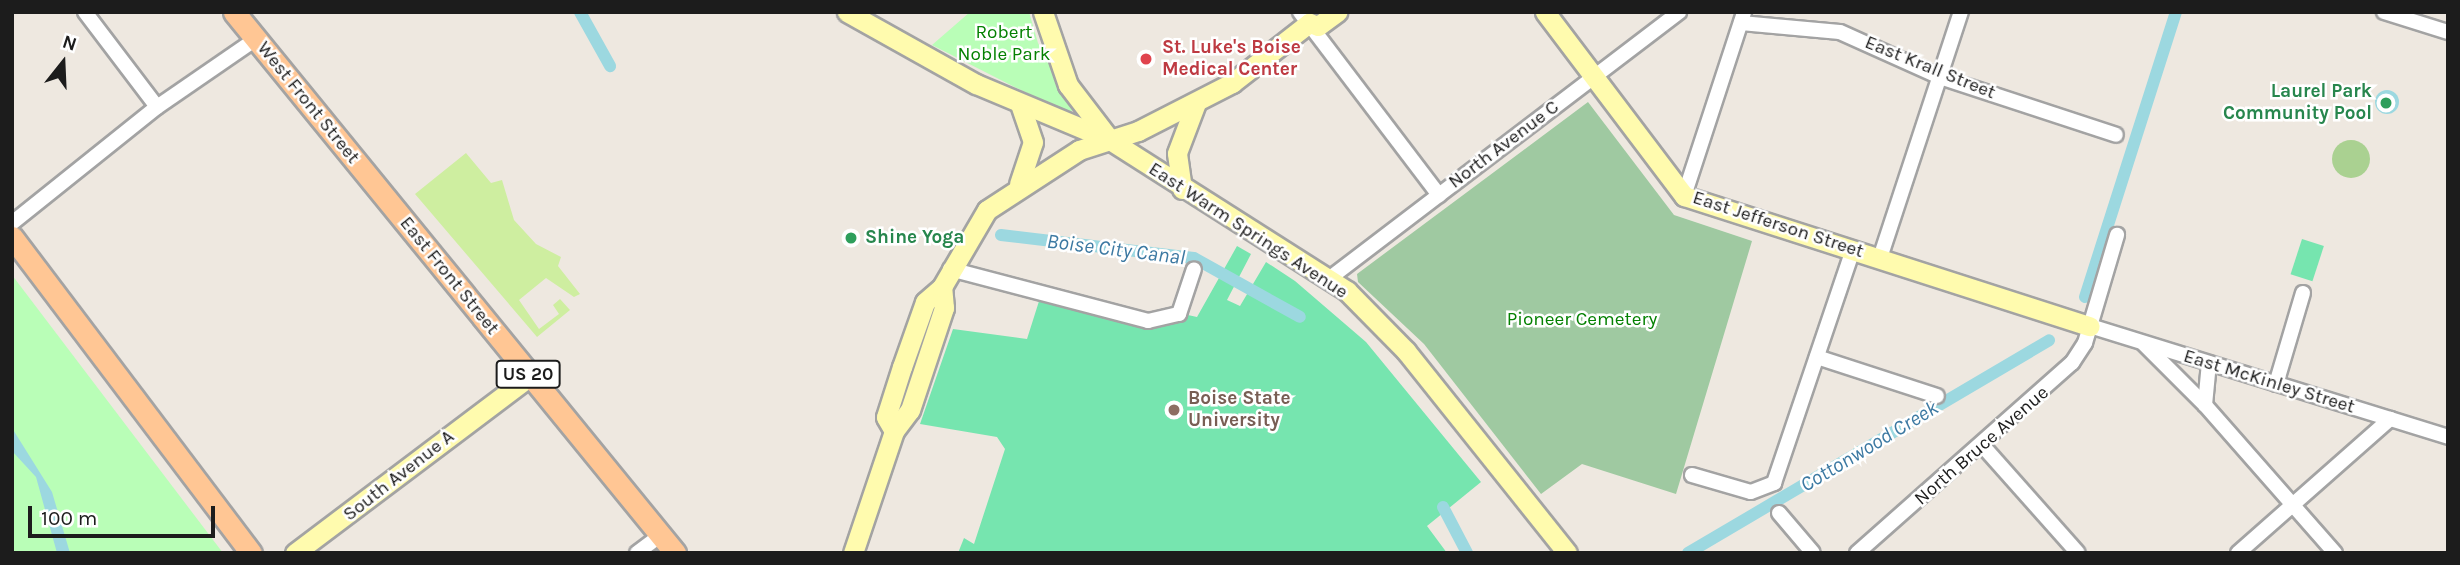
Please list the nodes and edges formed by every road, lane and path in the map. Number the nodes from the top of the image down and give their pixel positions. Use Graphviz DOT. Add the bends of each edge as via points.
graph roads {
  1 [pos="85,12"];
  2 [pos="234,12"];
  3 [pos="847,12"];
  4 [pos="1043,12"];
  5 [pos="1337,12"];
  6 [pos="1545,12"];
  7 [pos="1679,12"];
  8 [pos="1961,12"];
  9 [pos="2384,12"];
  10 [pos="1305,16"];
  11 [pos="1743,18"];
  12 [pos="2448,32"];
  13 [pos="256,39"];
  14 [pos="1594,77"];
  15 [pos="1940,77"];
  16 [pos="1196,103"];
  17 [pos="1020,104"];
  18 [pos="157,107"];
  19 [pos="2116,135"];
  20 [pos="1110,141"];
  21 [pos="1019,184"];
  22 [pos="1182,189"];
  23 [pos="382,194"];
  24 [pos="1439,195"];
  25 [pos="1684,196"];
  26 [pos="12,223"];
  27 [pos="2117,235"];
  28 [pos="12,237"];
  29 [pos="1853,249"];
  30 [pos="1880,258"];
  31 [pos="1195,269"];
  32 [pos="946,278"];
  33 [pos="1329,278"];
  34 [pos="2303,293"];
  35 [pos="2090,326"];
  36 [pos="2144,343"];
  37 [pos="933,344"];
  38 [pos="1817,357"];
  39 [pos="2209,363"];
  40 [pos="530,376"];
  41 [pos="898,381"];
  42 [pos="2276,384"];
  43 [pos="1937,396"];
  44 [pos="2205,405"];
  45 [pos="2390,419"];
  46 [pos="894,431"];
  47 [pos="2448,438"];
  48 [pos="1982,445"];
  49 [pos="1692,475"];
  50 [pos="2293,505"];
  51 [pos="1779,513"];
  52 [pos="337,525"];
  53 [pos="661,535"];
  54 [pos="251,553"];
  55 [pos="295,553"];
  56 [pos="312,553"];
  57 [pos="637,553"];
  58 [pos="675,553"];
  59 [pos="853,553"];
  60 [pos="1567,553"];
  61 [pos="1813,553"];
  62 [pos="1857,553"];
  63 [pos="2078,553"];
  64 [pos="2238,553"];
  65 [pos="2335,553"];
  1 -- 18 [label="street"];
  2 -- 13 [label="main road, West Front Street / US 20"];
  3 -- 17 [label="street, East Warm Springs Avenue"];
  4 -- 20 [label="street" via="1068,85"];
  5 -- 10 [label="street" via="1318,26"];
  6 -- 14 [label="street, East Jefferson Street"];
  7 -- 14 [label="street, North Avenue C"];
  8 -- 15 [label="street"];
  9 -- 12 [label="street"];
  10 -- 16 [label="street"];
  10 -- 24 [label="street"];
  11 -- 15 [label="street, East Krall Street" via="1840,32"];
  11 -- 25 [label="street"];
  13 -- 18 [label="street"];
  13 -- 23 [label="main road, West Front Street / US 20"];
  14 -- 24 [label="street, North Avenue C"];
  14 -- 25 [label="street, East Jefferson Street"];
  15 -- 19 [label="street, East Krall Street"];
  15 -- 30 [label="street"];
  16 -- 20 [label="street"];
  16 -- 22 [label="street" via="1177,153"];
  17 -- 20 [label="street, East Warm Springs Avenue"];
  17 -- 21 [label="street" via="1033,142"];
  18 -- 26 [label="street"];
  20 -- 21 [label="street"];
  20 -- 22 [label="street, East Warm Springs Avenue"];
  21 -- 32 [label="street" via="987,210"];
  22 -- 33 [label="street, East Warm Springs Avenue"];
  23 -- 40 [label="main road, East Front Street / US 20"];
  24 -- 33 [label="street, North Avenue C"];
  25 -- 29 [label="street, East Jefferson Street"];
  27 -- 35 [label="street, North Bruce Avenue"];
  28 -- 54 [label="main road"];
  29 -- 30 [label="street, East Jefferson Street"];
  29 -- 38 [label="street"];
  30 -- 35 [label="street, East Jefferson Street"];
  31 -- 32 [label="street" via="1179,314 1148,321"];
  32 -- 37 [label="street" via="944,308"];
  32 -- 41 [label="street" via="925,302"];
  33 -- 60 [label="street, East Warm Springs Avenue" via="1406,351"];
  34 -- 42 [label="street"];
  35 -- 36 [label="street, East McKinley Street"];
  35 -- 48 [label="street, North Bruce Avenue" via="2054,383"];
  36 -- 39 [label="street, East McKinley Street"];
  36 -- 44 [label="street"];
  37 -- 41 [label="street" via="922,349 906,381"];
  37 -- 46 [label="street" via="907,421"];
  38 -- 43 [label="street"];
  38 -- 49 [label="street" via="1769,489 1745,491"];
  39 -- 42 [label="street, East McKinley Street"];
  39 -- 44 [label="street"];
  40 -- 52 [label="street, South Avenue A" via="505,397 486,404 462,428"];
  40 -- 53 [label="main road, East Front Street / US 20"];
  41 -- 46 [label="street" via="886,417"];
  42 -- 45 [label="street, East McKinley Street"];
  44 -- 50 [label="street"];
  45 -- 47 [label="street, East McKinley Street"];
  45 -- 50 [label="street"];
  46 -- 59 [label="street"];
  48 -- 62 [label="street, North Bruce Avenue"];
  48 -- 63 [label="street"];
  50 -- 64 [label="street"];
  50 -- 65 [label="street"];
  51 -- 61 [label="street"];
  52 -- 55 [label="street, South Avenue A"];
  52 -- 56 [label="street, South Avenue A" via="333,537"];
  53 -- 57 [label="street"];
  53 -- 58 [label="main road, East Front Street / US 20"];
}
